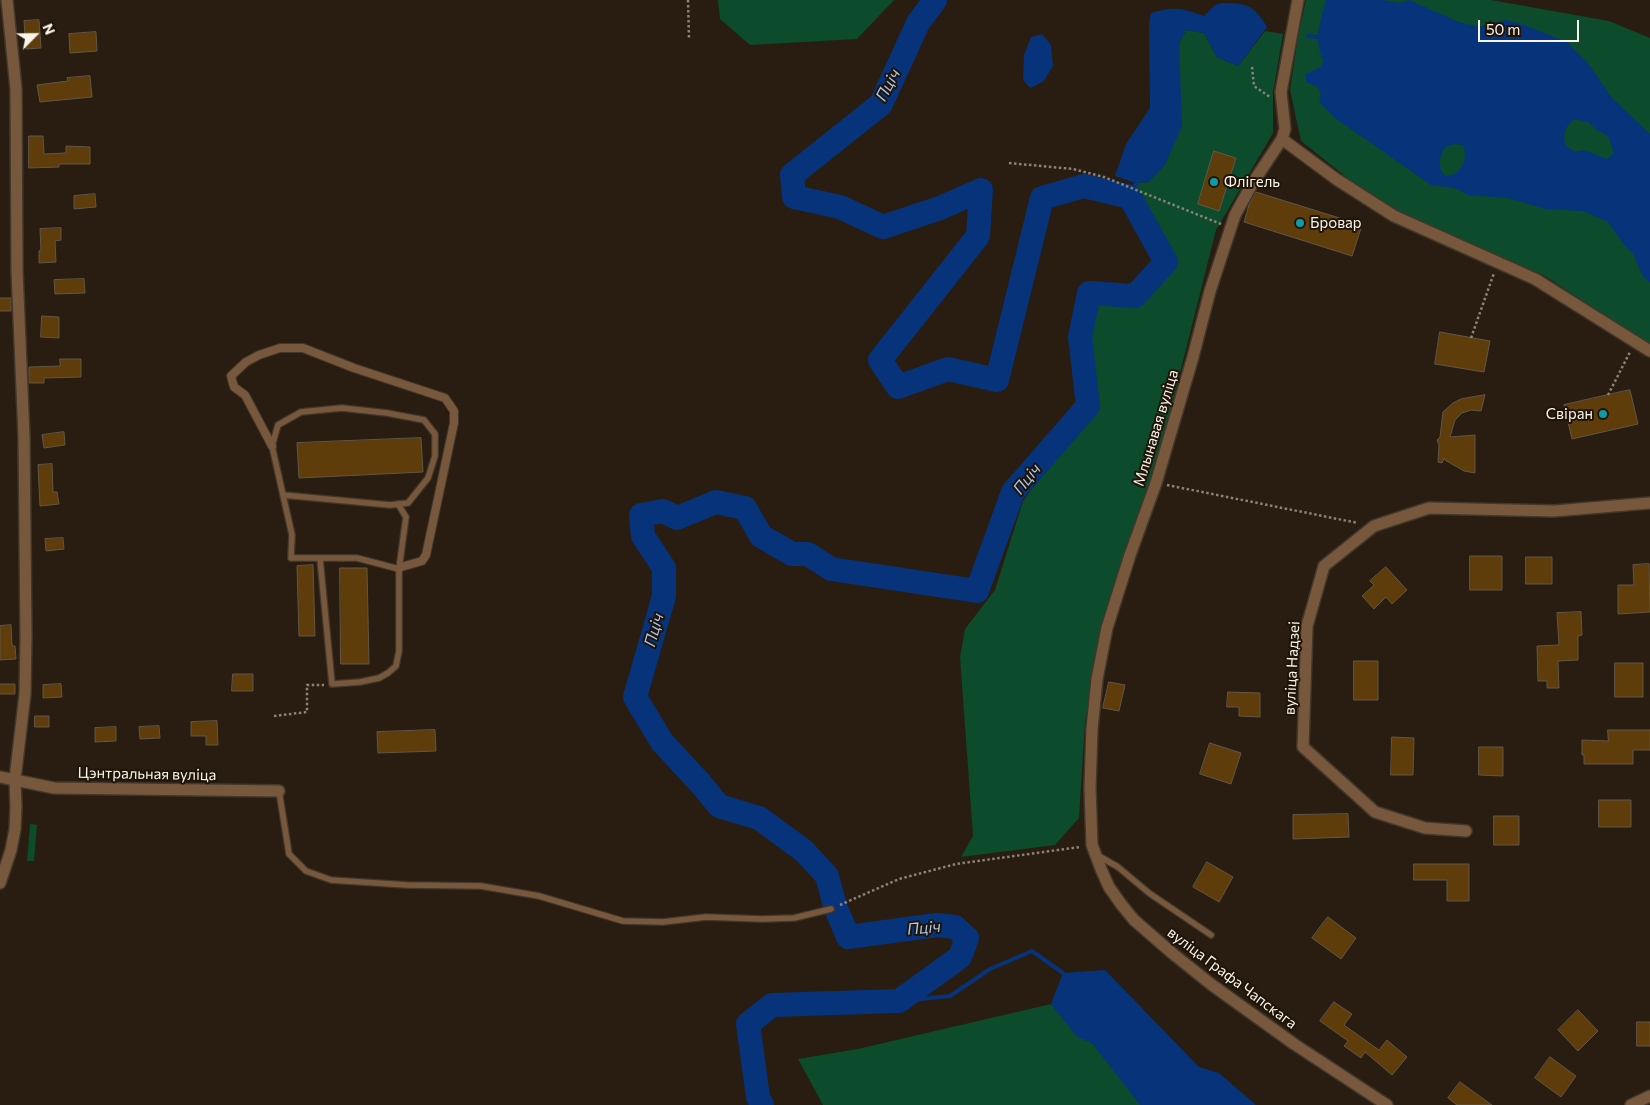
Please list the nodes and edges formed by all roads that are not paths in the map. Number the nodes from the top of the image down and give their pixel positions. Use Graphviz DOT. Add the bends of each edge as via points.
graph roads {
  1 [pos="7,0"];
  2 [pos="1298,0"];
  3 [pos="1282,139"];
  4 [pos="1650,351"];
  5 [pos="272,446"];
  6 [pos="283,495"];
  7 [pos="1650,503"];
  8 [pos="398,504"];
  9 [pos="320,559"];
  10 [pos="399,570"];
  11 [pos="0,777"];
  12 [pos="15,779"];
  13 [pos="279,791"];
  14 [pos="1466,831"];
  15 [pos="1094,849"];
  16 [pos="0,884"];
  17 [pos="831,908"];
  18 [pos="1211,935"];
  19 [pos="1650,1096"];
  20 [pos="1387,1105"];
  21 [pos="1631,1105"];
  1 -- 12 [label="street" via="16,90 17,270 26,591 25,694"];
  2 -- 3 [label="street" via="1281,92 1285,129"];
  3 -- 4 [label="street" via="1394,216 1535,279"];
  3 -- 15 [label="street, Млынавая вуліца" via="1252,184 1231,228 1156,483 1107,628 1092,729 1090,788"];
  5 -- 6 [label="lane"];
  5 -- 8 [label="lane" via="278,425 301,412 342,408 424,420 435,434 435,456 428,478 408,503"];
  5 -- 10 [label="street" via="245,395 234,387 231,376 246,362 280,348 303,348 445,398 454,411 454,423 426,555 422,561"];
  6 -- 8 [label="lane" via="390,506"];
  6 -- 9 [label="lane" via="292,535 291,558"];
  7 -- 14 [label="street, вуліца Надзеі" via="1554,511 1429,508 1374,526 1324,566 1307,626 1302,747 1375,812 1425,828"];
  8 -- 10 [label="lane" via="406,516"];
  9 -- 10 [label="lane" via="357,558"];
  9 -- 10 [label="lane" via="332,684 379,678 396,666 399,651"];
  11 -- 12 [label="street, Цэнтральная вуліца"];
  12 -- 13 [label="street, Цэнтральная вуліца" via="54,788"];
  12 -- 16 [label="street" via="15,829"];
  13 -- 17 [label="lane" via="289,854 306,871 331,880 481,886 538,896 623,921 663,922 706,917 794,918"];
  15 -- 18 [label="lane" via="1149,893"];
  15 -- 20 [label="street, вуліца Графа Чапскага" via="1109,887 1121,904 1172,954 1294,1044"];
  19 -- 21 [label="street"];
}
